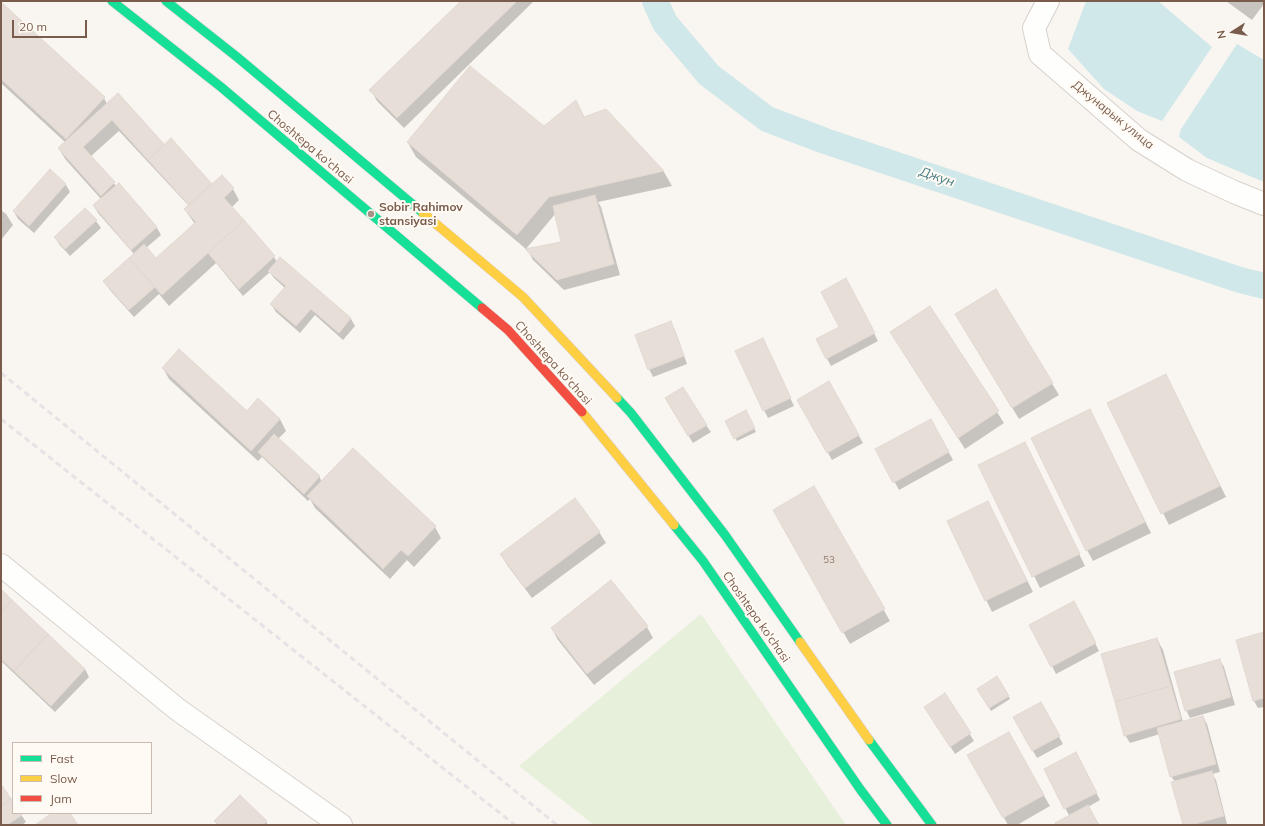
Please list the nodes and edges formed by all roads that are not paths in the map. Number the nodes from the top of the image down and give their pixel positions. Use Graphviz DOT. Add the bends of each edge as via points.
graph roads {
  1 [pos="112,1"];
  2 [pos="166,1"];
  3 [pos="1048,1"];
  4 [pos="1264,204"];
  5 [pos="1,564"];
  6 [pos="341,825"];
  7 [pos="887,825"];
  8 [pos="932,825"];
  1 -- 7 [label="main road, Choshtepa ko'chasi" via="221,87 508,330 608,443 703,561"];
  2 -- 8 [label="main road, Choshtepa ko'chasi" via="237,57 522,297 577,354 631,413 725,535"];
  3 -- 4 [label="street, Джунарык улица" via="1034,28 1040,54 1139,140 1187,170"];
  5 -- 6 [label="street" via="177,709"];
}
